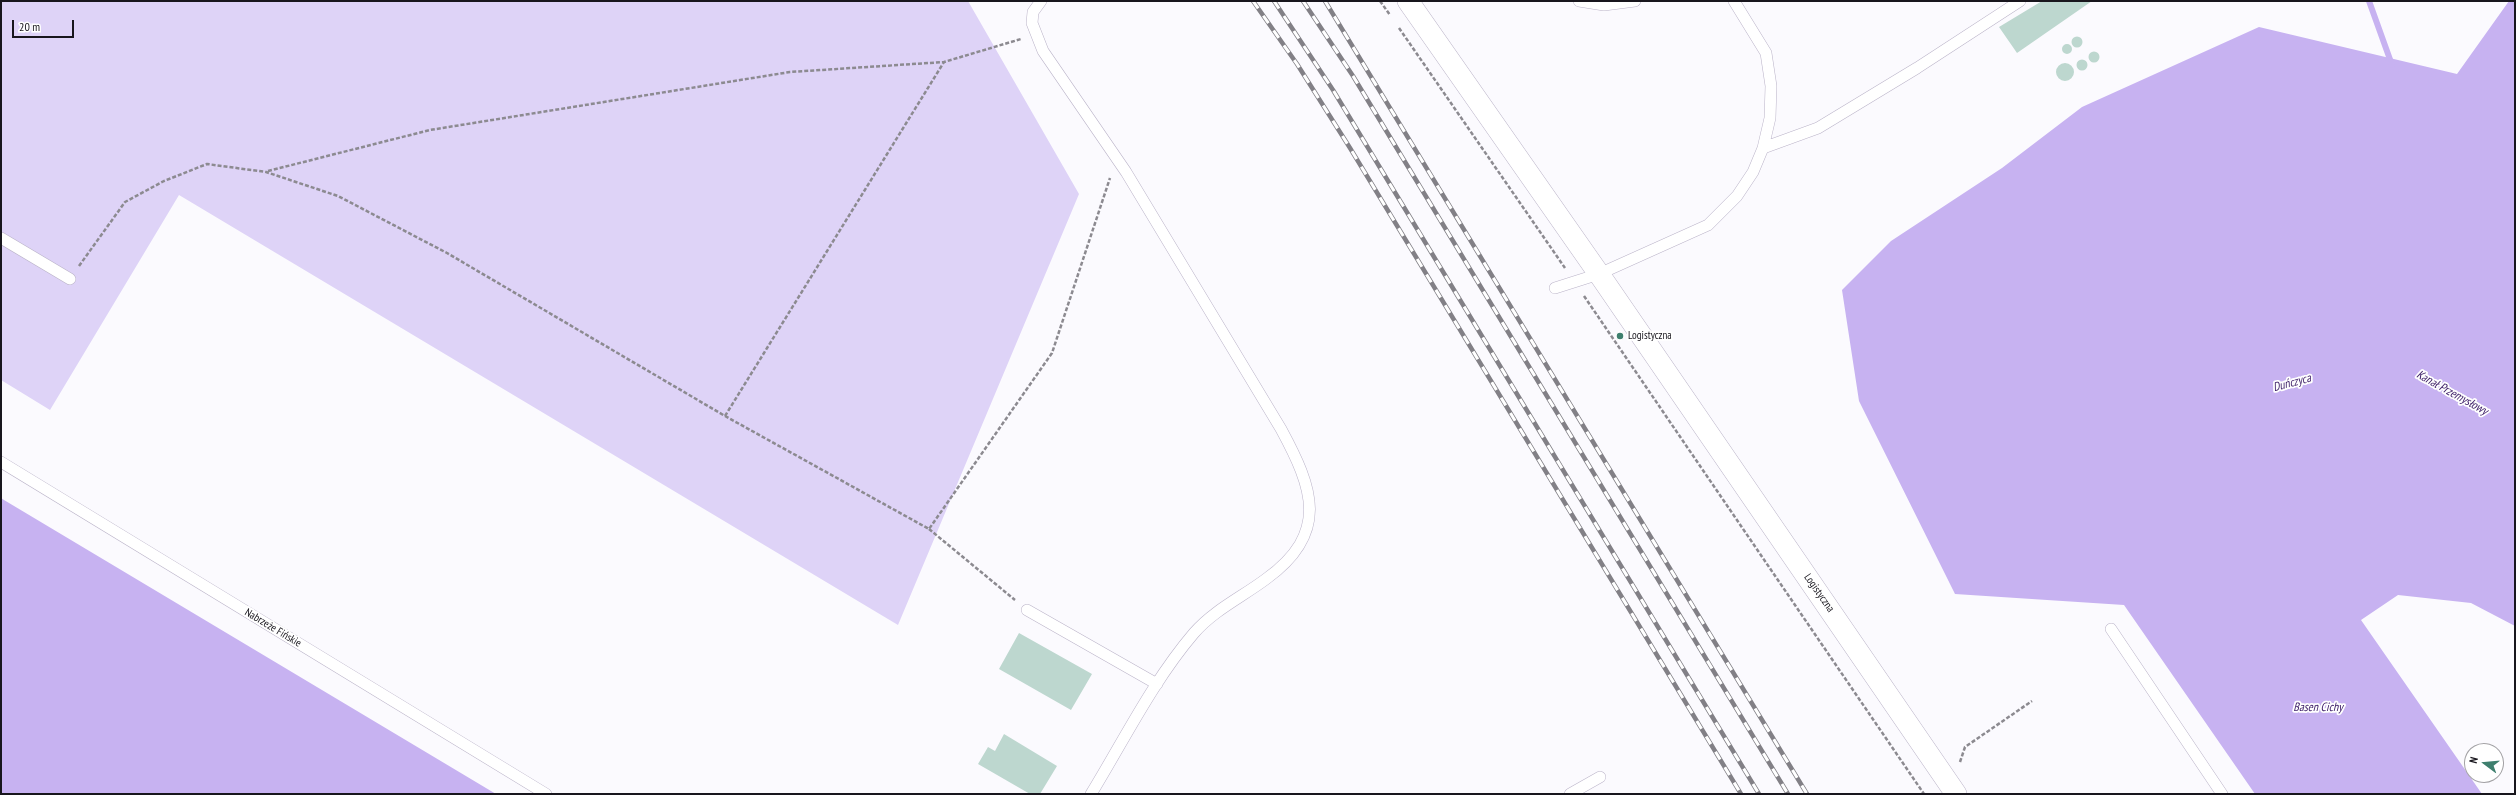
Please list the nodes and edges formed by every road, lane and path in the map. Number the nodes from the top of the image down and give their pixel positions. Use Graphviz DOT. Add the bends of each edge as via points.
graph roads {
  1 [pos="1041,1"];
  2 [pos="1380,1"];
  3 [pos="1408,1"];
  4 [pos="1579,1"];
  5 [pos="1634,1"];
  6 [pos="1734,1"];
  7 [pos="2020,1"];
  8 [pos="1394,20"];
  9 [pos="1398,27"];
  10 [pos="1035,35"];
  11 [pos="944,62"];
  12 [pos="1763,148"];
  13 [pos="1117,158"];
  14 [pos="266,172"];
  15 [pos="1,238"];
  16 [pos="1599,274"];
  17 [pos="70,279"];
  18 [pos="1576,283"];
  19 [pos="1556,288"];
  20 [pos="725,416"];
  21 [pos="1,462"];
  22 [pos="929,530"];
  23 [pos="1027,610"];
  24 [pos="2111,629"];
  25 [pos="1158,684"];
  26 [pos="2032,701"];
  27 [pos="1960,770"];
  28 [pos="1600,777"];
  29 [pos="546,794"];
  30 [pos="1091,794"];
  31 [pos="1570,794"];
  32 [pos="1924,794"];
  33 [pos="1956,794"];
  34 [pos="2222,794"];
  1 -- 10 [label="lane" via="1033,12"];
  2 -- 8 [label="path"];
  3 -- 16 [label="street, Logistyczna"];
  4 -- 5 [label="lane" via="1604,5"];
  6 -- 12 [label="lane" via="1766,53 1771,86 1770,118"];
  7 -- 12 [label="lane" via="1818,128"];
  9 -- 18 [label="path"];
  10 -- 11 [label="path"];
  10 -- 13 [label="lane" via="1043,51"];
  11 -- 14 [label="path" via="782,73 430,130"];
  11 -- 20 [label="path"];
  12 -- 16 [label="lane" via="1753,172 1737,196 1708,225"];
  13 -- 22 [label="path" via="1052,353"];
  13 -- 25 [label="lane" via="1284,435 1308,486 1310,506 1308,528 1301,544 1289,560 1267,579 1211,616 1172,660"];
  14 -- 17 [label="path" via="207,164 164,180 125,202"];
  14 -- 20 [label="path" via="338,196 447,252"];
  15 -- 17 [label="lane"];
  16 -- 18 [label="lane"];
  16 -- 33 [label="street, Logistyczna"];
  18 -- 19 [label="lane"];
  18 -- 32 [label="path" via="1722,501"];
  20 -- 22 [label="path"];
  21 -- 29 [label="lane, Nabrzeże Fińskie"];
  22 -- 23 [label="path"];
  23 -- 25 [label="lane"];
  24 -- 34 [label="lane"];
  25 -- 30 [label="lane"];
  26 -- 27 [label="path" via="1965,747"];
  28 -- 31 [label="lane"];
}
